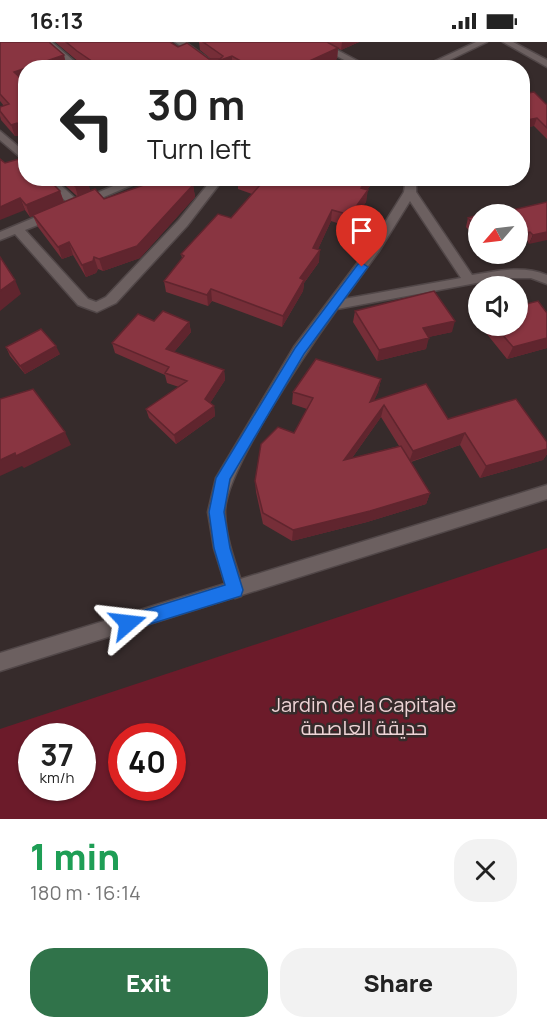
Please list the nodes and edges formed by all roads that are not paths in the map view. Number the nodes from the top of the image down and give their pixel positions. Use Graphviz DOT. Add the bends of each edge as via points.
graph roads {
  1 [pos="47,42"];
  2 [pos="202,42"];
  3 [pos="315,42"];
  4 [pos="483,42"];
  5 [pos="507,42"];
  6 [pos="184,45"];
  7 [pos="68,60"];
  8 [pos="206,60"];
  9 [pos="351,60"];
  10 [pos="442,60"];
  11 [pos="547,64"];
  12 [pos="0,134"];
  13 [pos="18,151"];
  14 [pos="55,186"];
  15 [pos="123,186"];
  16 [pos="212,186"];
  17 [pos="410,186"];
  18 [pos="412,186"];
  19 [pos="76,205"];
  20 [pos="17,229"];
  21 [pos="0,236"];
  22 [pos="490,276"];
  23 [pos="468,279"];
  24 [pos="547,280"];
  25 [pos="335,305"];
  26 [pos="547,492"];
  27 [pos="235,590"];
  28 [pos="0,662"];
  1 -- 7 [label="street"];
  2 -- 6 [label="street"];
  3 -- 9 [label="street"];
  4 -- 10 [label="street"];
  5 -- 11 [label="street"];
  6 -- 8 [label="street"];
  12 -- 13 [label="street"];
  14 -- 19 [label="street"];
  15 -- 19 [label="street"];
  16 -- 20 [label="street" via="111,300 98,307 83,302"];
  17 -- 25 [label="street" via="375,248"];
  18 -- 23 [label="street"];
  19 -- 20 [label="street"];
  20 -- 21 [label="street"];
  22 -- 24 [label="street" via="520,272"];
  23 -- 25 [label="street"];
  25 -- 27 [label="street" via="299,351 224,478 216,512"];
  26 -- 27 [label="street"];
  27 -- 28 [label="street"];
}
